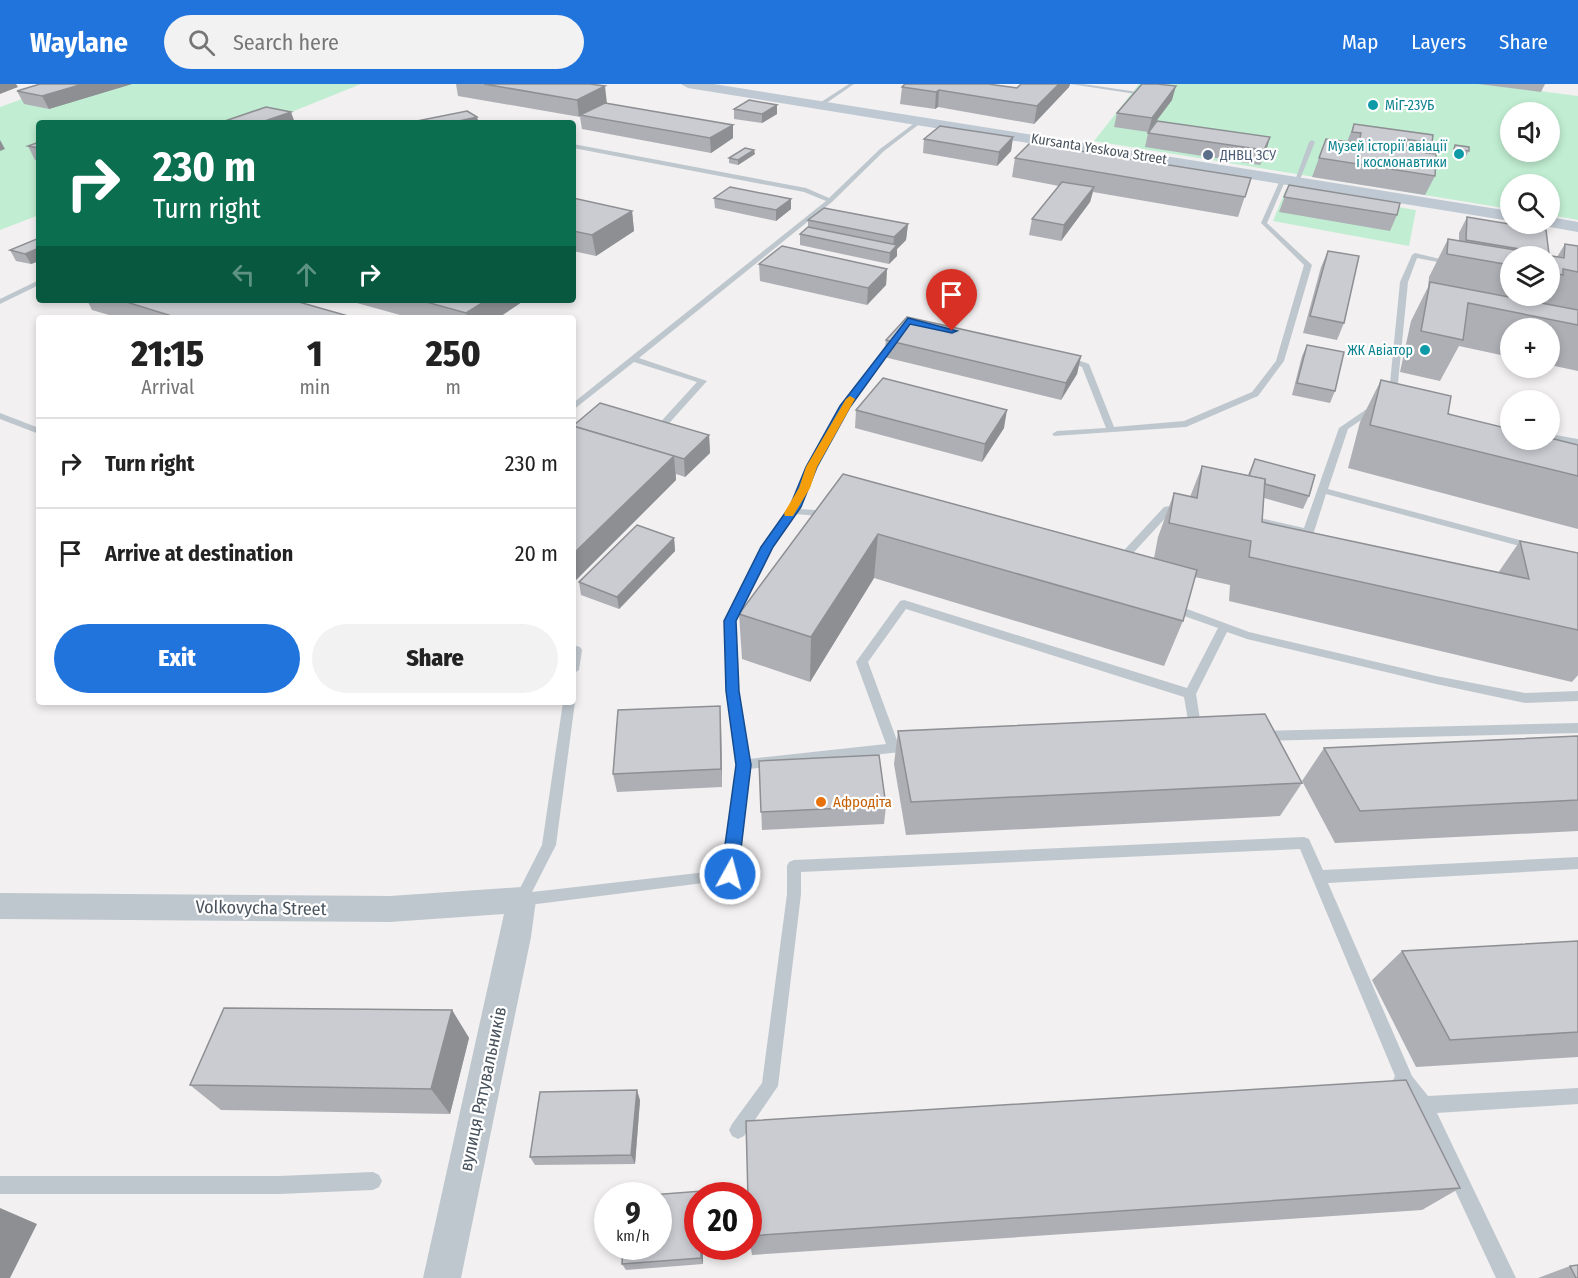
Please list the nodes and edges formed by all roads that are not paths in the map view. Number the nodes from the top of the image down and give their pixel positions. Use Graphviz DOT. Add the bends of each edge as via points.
graph roads {
  1 [pos="693,84"];
  2 [pos="852,84"];
  3 [pos="1072,84"];
  4 [pos="1161,96"];
  5 [pos="820,105"];
  6 [pos="920,121"];
  7 [pos="1312,142"];
  8 [pos="576,147"];
  9 [pos="1289,181"];
  10 [pos="830,201"];
  11 [pos="1500,214"];
  12 [pos="1560,224"];
  13 [pos="1578,227"];
  14 [pos="1467,266"];
  15 [pos="36,284"];
  16 [pos="0,302"];
  17 [pos="1401,312"];
  18 [pos="1412,314"];
  19 [pos="901,330"];
  20 [pos="1057,355"];
  21 [pos="634,359"];
  22 [pos="576,405"];
  23 [pos="1378,405"];
  24 [pos="1389,407"];
  25 [pos="0,416"];
  26 [pos="660,428"];
  27 [pos="36,430"];
  28 [pos="1111,430"];
  29 [pos="1057,434"];
  30 [pos="1560,439"];
  31 [pos="1578,442"];
  32 [pos="1321,490"];
  33 [pos="1199,506"];
  34 [pos="791,511"];
  35 [pos="1231,514"];
  36 [pos="848,515"];
  37 [pos="1308,532"];
  38 [pos="1544,549"];
  39 [pos="1309,552"];
  40 [pos="1112,569"];
  41 [pos="1163,603"];
  42 [pos="1224,627"];
  43 [pos="1190,694"];
  44 [pos="1578,696"];
  45 [pos="568,705"];
  46 [pos="1578,728"];
  47 [pos="1245,735"];
  48 [pos="1196,737"];
  49 [pos="927,746"];
  50 [pos="893,747"];
  51 [pos="743,765"];
  52 [pos="1578,863"];
  53 [pos="1318,877"];
  54 [pos="521,900"];
  55 [pos="0,906"];
  56 [pos="1406,1082"];
  57 [pos="1383,1083"];
  58 [pos="1578,1096"];
  59 [pos="1424,1105"];
  60 [pos="762,1127"];
  61 [pos="373,1181"];
  62 [pos="0,1185"];
  63 [pos="442,1278"];
  64 [pos="1506,1278"];
  1 -- 5 [label="street, Kursanta Yeskova Street"];
  2 -- 5 [label="lane"];
  3 -- 4 [label="lane"];
  5 -- 6 [label="street, Kursanta Yeskova Street"];
  6 -- 9 [label="street, Kursanta Yeskova Street" via="1172,166"];
  6 -- 10 [label="lane" via="882,150"];
  7 -- 9 [label="lane"];
  8 -- 10 [label="lane" via="806,190"];
  9 -- 11 [label="street, Kursanta Yeskova Street"];
  9 -- 28 [label="lane" via="1264,224 1308,265 1280,361 1255,394 1186,424"];
  10 -- 21 [label="lane"];
  12 -- 13 [label="street"];
  14 -- 17 [label="lane" via="1415,255 1404,282"];
  15 -- 16 [label="lane"];
  17 -- 18 [label="lane"];
  17 -- 23 [label="lane" via="1394,383"];
  19 -- 34 [label="lane" via="845,406"];
  20 -- 28 [label="lane" via="1086,366"];
  21 -- 22 [label="lane"];
  21 -- 26 [label="lane" via="704,381"];
  23 -- 24 [label="lane"];
  23 -- 32 [label="lane" via="1344,428"];
  25 -- 27 [label="lane"];
  28 -- 29 [label="lane"];
  30 -- 31 [label="lane"];
  32 -- 37 [label="lane"];
  32 -- 38 [label="lane"];
  33 -- 40 [label="lane" via="1168,508"];
  34 -- 36 [label="lane"];
  34 -- 51 [label="lane" via="767,547 730,621 732,691"];
  35 -- 37 [label="lane"];
  37 -- 39 [label="lane"];
  41 -- 42 [label="lane"];
  42 -- 43 [label="lane"];
  42 -- 44 [label="lane" via="1525,698"];
  43 -- 48 [label="lane"];
  43 -- 50 [label="lane" via="904,604 862,662"];
  45 -- 54 [label="lane" via="549,845"];
  46 -- 47 [label="lane"];
  49 -- 50 [label="lane"];
  50 -- 51 [label="lane"];
  51 -- 54 [label="lane" via="730,874"];
  52 -- 53 [label="lane"];
  53 -- 56 [label="lane"];
  53 -- 60 [label="lane" via="1304,843 794,866 794,894 770,1086 738,1130"];
  54 -- 55 [label="street, Volkovycha Street" via="379,909"];
  54 -- 63 [label="street, вулиця Рятувальників" via="514,949"];
  56 -- 57 [label="lane"];
  56 -- 59 [label="lane"];
  58 -- 59 [label="lane"];
  59 -- 64 [label="lane"];
  61 -- 62 [label="lane"];
}
